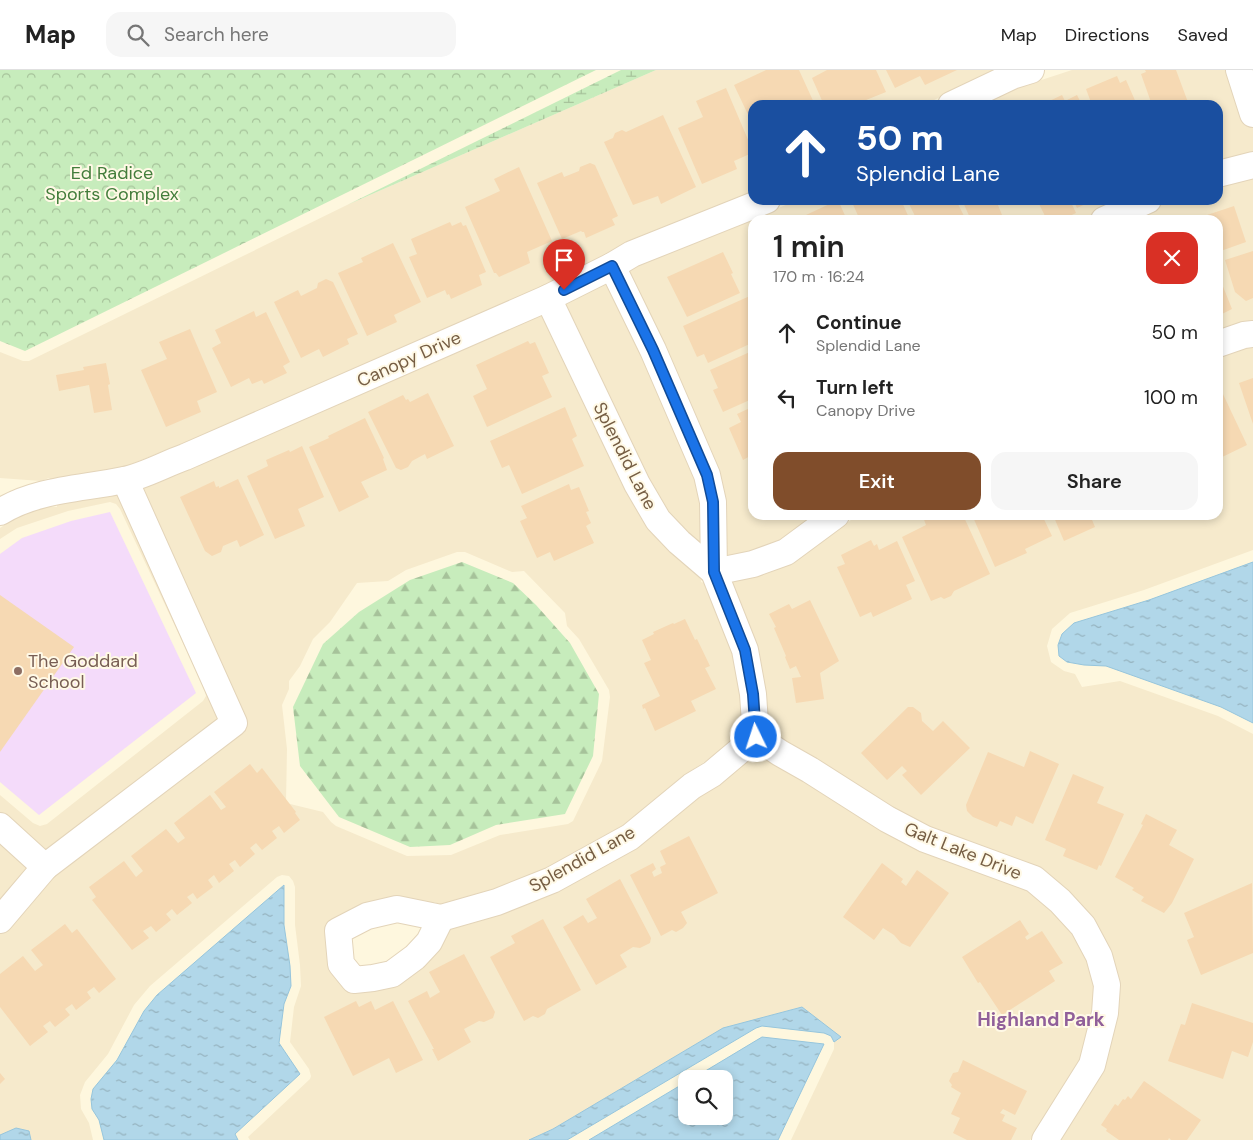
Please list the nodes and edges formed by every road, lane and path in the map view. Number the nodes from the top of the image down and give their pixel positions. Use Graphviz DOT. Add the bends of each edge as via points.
graph roads {
  1 [pos="1031,70"];
  2 [pos="1239,70"];
  3 [pos="962,100"];
  4 [pos="1253,114"];
  5 [pos="1253,164"];
  6 [pos="1223,173"];
  7 [pos="1137,205"];
  8 [pos="766,207"];
  9 [pos="1115,215"];
  10 [pos="612,266"];
  11 [pos="548,298"];
  12 [pos="1253,334"];
  13 [pos="1223,342"];
  14 [pos="125,480"];
  15 [pos="0,490"];
  16 [pos="44,494"];
  17 [pos="0,512"];
  18 [pos="829,520"];
  19 [pos="714,572"];
  20 [pos="756,737"];
  21 [pos="0,826"];
  22 [pos="46,867"];
  23 [pos="441,918"];
  24 [pos="0,920"];
  25 [pos="1045,1140"];
  1 -- 3 [label="street"];
  2 -- 4 [label="street"];
  5 -- 6 [label="street"];
  7 -- 9 [label="street"];
  8 -- 10 [label="street, Canopy Drive" via="632,254"];
  10 -- 11 [label="street, Canopy Drive"];
  10 -- 19 [label="street" via="653,350 707,475 713,502"];
  11 -- 14 [label="street, Canopy Drive" via="185,457"];
  11 -- 19 [label="street, Splendid Lane" via="641,492 658,520"];
  12 -- 13 [label="street"];
  14 -- 16 [label="street, Canopy Drive"];
  14 -- 22 [label="street" via="234,723"];
  15 -- 16 [label="street, Canopy Drive"];
  16 -- 17 [label="street, Canopy Drive"];
  18 -- 19 [label="street" via="786,552 754,564"];
  19 -- 20 [label="street" via="745,650"];
  20 -- 23 [label="street, Splendid Lane" via="630,837 552,880 497,902"];
  20 -- 25 [label="street, Galt Lake Drive" via="886,819 925,839 1034,879 1083,926 1099,956 1107,985 1104,1013 1092,1065"];
  21 -- 22 [label="street"];
  22 -- 24 [label="street"];
}
